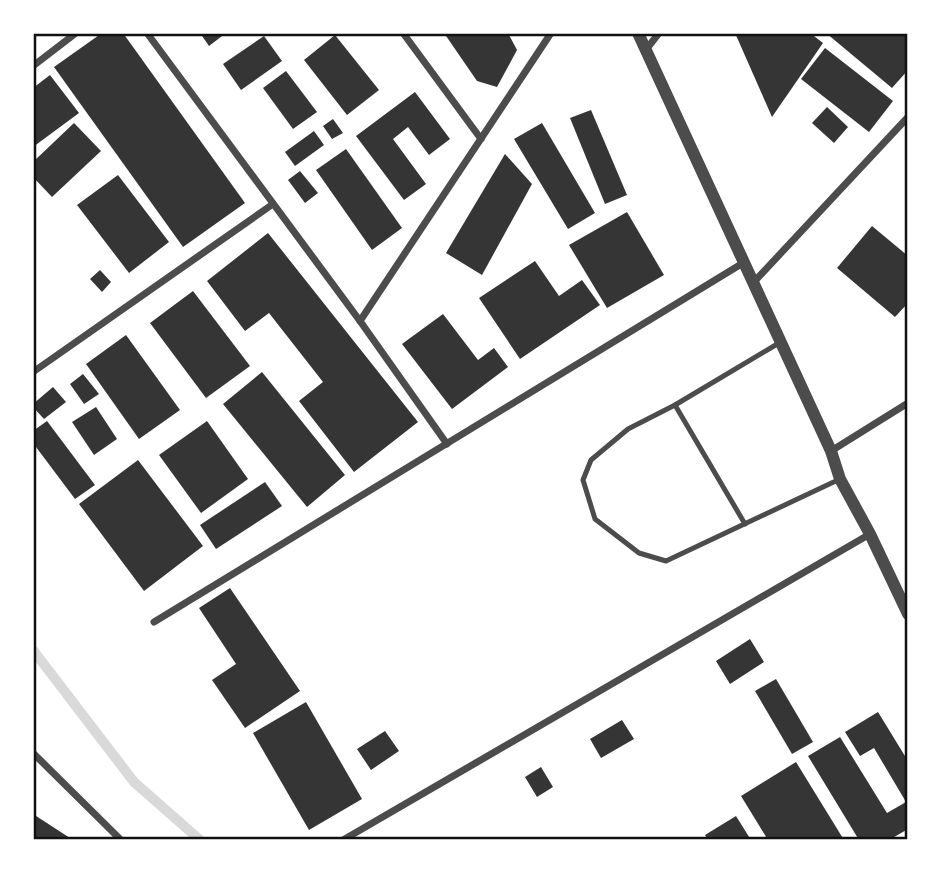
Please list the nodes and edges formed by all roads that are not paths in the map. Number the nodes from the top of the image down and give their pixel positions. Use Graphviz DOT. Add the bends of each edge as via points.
graph roads {
  1 [pos="76,33"];
  2 [pos="147,33"];
  3 [pos="403,33"];
  4 [pos="551,33"];
  5 [pos="638,33"];
  6 [pos="659,33"];
  7 [pos="645,51"];
  8 [pos="33,66"];
  9 [pos="906,122"];
  10 [pos="481,139"];
  11 [pos="273,204"];
  12 [pos="743,263"];
  13 [pos="752,283"];
  14 [pos="360,321"];
  15 [pos="780,343"];
  16 [pos="33,372"];
  17 [pos="908,403"];
  18 [pos="675,405"];
  19 [pos="447,444"];
  20 [pos="831,450"];
  21 [pos="840,479"];
  22 [pos="745,524"];
  23 [pos="870,534"];
  24 [pos="908,614"];
  25 [pos="154,622"];
  26 [pos="33,753"];
  27 [pos="121,840"];
  28 [pos="342,840"];
  1 -- 8 [label="street"];
  2 -- 11 [label="street"];
  3 -- 10 [label="street"];
  4 -- 10 [label="street"];
  5 -- 7 [label="street"];
  6 -- 7 [label="street"];
  7 -- 12 [label="street"];
  9 -- 13 [label="street"];
  10 -- 14 [label="street"];
  11 -- 14 [label="street"];
  11 -- 16 [label="street"];
  12 -- 13 [label="street"];
  12 -- 19 [label="street"];
  13 -- 15 [label="street"];
  14 -- 19 [label="street"];
  15 -- 18 [label="lane"];
  15 -- 20 [label="street"];
  17 -- 20 [label="street"];
  18 -- 22 [label="lane"];
  18 -- 22 [label="lane" via="628,429 591,460 583,480 595,519 639,553 666,561"];
  19 -- 25 [label="street"];
  20 -- 21 [label="street"];
  21 -- 22 [label="lane"];
  21 -- 23 [label="street"];
  23 -- 24 [label="street"];
  23 -- 28 [label="street"];
  26 -- 27 [label="street"];
}
